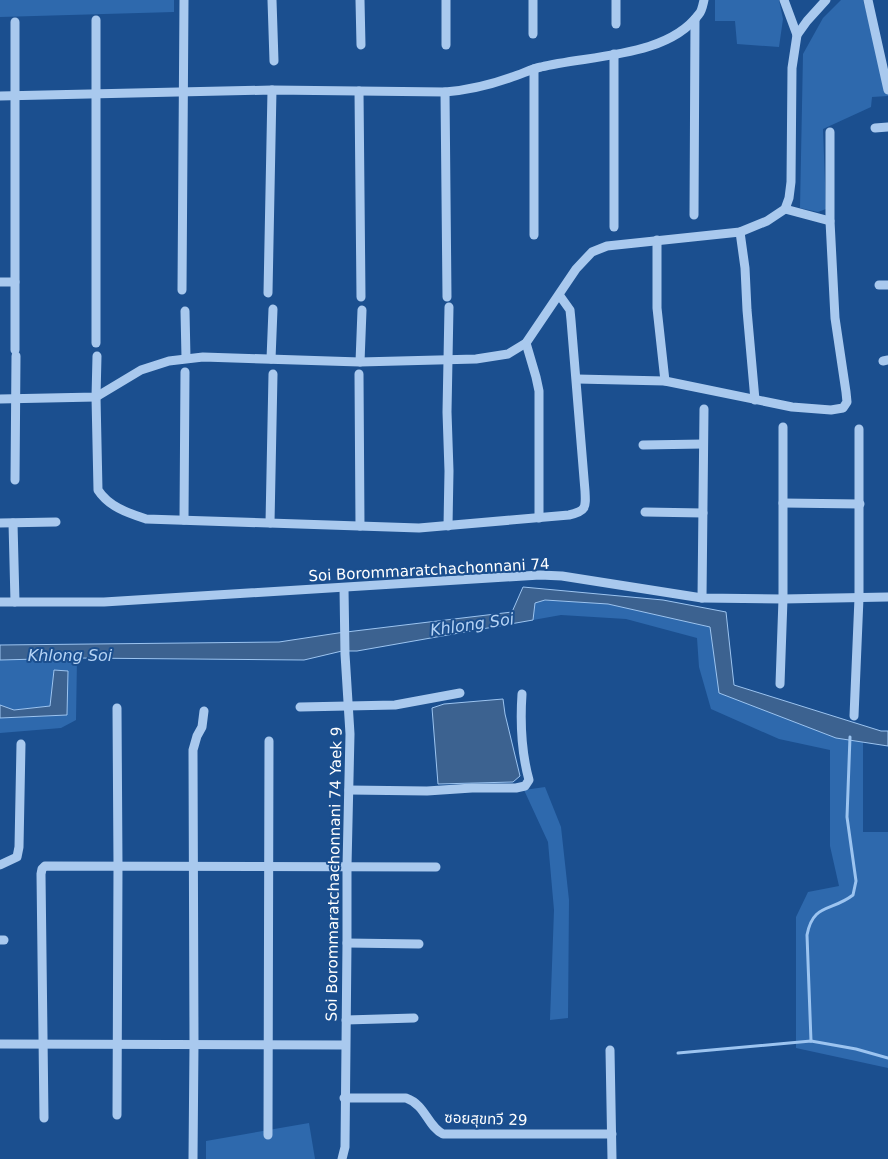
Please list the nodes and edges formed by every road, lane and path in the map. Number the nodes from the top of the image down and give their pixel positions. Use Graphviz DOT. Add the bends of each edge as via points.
graph roads {
  1 [pos="184,0"];
  2 [pos="272,0"];
  3 [pos="360,0"];
  4 [pos="446,0"];
  5 [pos="533,0"];
  6 [pos="616,0"];
  7 [pos="704,0"];
  8 [pos="784,0"];
  9 [pos="826,0"];
  10 [pos="868,0"];
  11 [pos="695,19"];
  12 [pos="96,20"];
  13 [pos="16,22"];
  14 [pos="616,24"];
  15 [pos="533,34"];
  16 [pos="797,35"];
  17 [pos="361,45"];
  18 [pos="446,45"];
  19 [pos="614,54"];
  20 [pos="274,61"];
  21 [pos="534,68"];
  22 [pos="272,90"];
  23 [pos="888,90"];
  24 [pos="359,91"];
  25 [pos="184,92"];
  26 [pos="445,92"];
  27 [pos="97,93"];
  28 [pos="0,96"];
  29 [pos="16,96"];
  30 [pos="888,127"];
  31 [pos="875,128"];
  32 [pos="830,132"];
  33 [pos="785,209"];
  34 [pos="694,215"];
  35 [pos="830,221"];
  36 [pos="614,227"];
  37 [pos="740,232"];
  38 [pos="534,235"];
  39 [pos="657,240"];
  40 [pos="0,282"];
  41 [pos="15,282"];
  42 [pos="182,290"];
  43 [pos="268,293"];
  44 [pos="560,296"];
  45 [pos="361,297"];
  46 [pos="447,297"];
  47 [pos="448,308"];
  48 [pos="273,309"];
  49 [pos="362,310"];
  50 [pos="185,311"];
  51 [pos="96,343"];
  52 [pos="526,343"];
  53 [pos="96,356"];
  54 [pos="186,358"];
  55 [pos="448,358"];
  56 [pos="271,359"];
  57 [pos="360,362"];
  58 [pos="185,372"];
  59 [pos="273,374"];
  60 [pos="358,374"];
  61 [pos="577,378"];
  62 [pos="665,381"];
  63 [pos="96,397"];
  64 [pos="17,398"];
  65 [pos="0,399"];
  66 [pos="755,400"];
  67 [pos="704,409"];
  68 [pos="782,427"];
  69 [pos="859,429"];
  70 [pos="703,444"];
  71 [pos="642,445"];
  72 [pos="15,480"];
  73 [pos="783,503"];
  74 [pos="860,504"];
  75 [pos="645,512"];
  76 [pos="702,513"];
  77 [pos="539,518"];
  78 [pos="184,520"];
  79 [pos="56,522"];
  80 [pos="0,523"];
  81 [pos="13,523"];
  82 [pos="270,523"];
  83 [pos="360,526"];
  84 [pos="448,526"];
  85 [pos="344,588"];
  86 [pos="888,597"];
  87 [pos="702,598"];
  88 [pos="859,598"];
  89 [pos="783,599"];
  90 [pos="0,602"];
  91 [pos="15,602"];
  92 [pos="780,684"];
  93 [pos="460,693"];
  94 [pos="522,694"];
  95 [pos="300,707"];
  96 [pos="348,707"];
  97 [pos="117,708"];
  98 [pos="204,711"];
  99 [pos="854,716"];
  100 [pos="269,741"];
  101 [pos="21,744"];
  102 [pos="349,790"];
  103 [pos="0,865"];
  104 [pos="118,866"];
  105 [pos="193,866"];
  106 [pos="269,866"];
  107 [pos="346,866"];
  108 [pos="436,867"];
  109 [pos="347,943"];
  110 [pos="419,944"];
  111 [pos="414,1018"];
  112 [pos="346,1020"];
  113 [pos="0,1044"];
  114 [pos="42,1044"];
  115 [pos="117,1044"];
  116 [pos="194,1044"];
  117 [pos="269,1044"];
  118 [pos="345,1044"];
  119 [pos="610,1050"];
  120 [pos="344,1098"];
  121 [pos="117,1115"];
  122 [pos="44,1118"];
  123 [pos="612,1134"];
  124 [pos="268,1135"];
  125 [pos="192,1159"];
  126 [pos="342,1159"];
  127 [pos="612,1159"];
  1 -- 25 [label="street"];
  2 -- 20 [label="street"];
  3 -- 17 [label="street"];
  4 -- 18 [label="street"];
  5 -- 15 [label="street"];
  6 -- 14 [label="street"];
  7 -- 11 [label="street"];
  8 -- 16 [label="street"];
  9 -- 16 [label="street"];
  10 -- 23 [label="street"];
  11 -- 19 [label="street" via="662,43"];
  11 -- 34 [label="street"];
  12 -- 27 [label="street"];
  13 -- 29 [label="street"];
  16 -- 33 [label="street" via="792,68 791,182"];
  19 -- 21 [label="street"];
  19 -- 36 [label="street"];
  21 -- 26 [label="street" via="480,87"];
  21 -- 38 [label="street"];
  22 -- 24 [label="street"];
  22 -- 25 [label="street"];
  22 -- 43 [label="street"];
  24 -- 26 [label="street"];
  24 -- 45 [label="street"];
  25 -- 27 [label="street"];
  25 -- 42 [label="street"];
  26 -- 46 [label="street"];
  27 -- 29 [label="street"];
  27 -- 51 [label="street"];
  28 -- 29 [label="street"];
  29 -- 41 [label="street"];
  30 -- 31 [label="street"];
  32 -- 35 [label="street"];
  33 -- 35 [label="street"];
  33 -- 37 [label="street"];
  35 -- 66 [label="street" via="835,318 847,402 843,408 831,410"];
  37 -- 39 [label="street"];
  37 -- 66 [label="street"];
  39 -- 44 [label="street" via="607,246 592,252 576,269"];
  39 -- 62 [label="street" via="657,308"];
  40 -- 41 [label="street"];
  41 -- 64 [label="street"];
  44 -- 52 [label="street"];
  44 -- 61 [label="street" via="570,310"];
  47 -- 55 [label="street"];
  48 -- 56 [label="street"];
  49 -- 57 [label="street"];
  50 -- 54 [label="street"];
  52 -- 55 [label="street" via="508,354"];
  52 -- 77 [label="street" via="539,391"];
  53 -- 63 [label="street"];
  54 -- 56 [label="street"];
  54 -- 63 [label="street" via="141,370"];
  55 -- 57 [label="street"];
  55 -- 84 [label="street"];
  56 -- 57 [label="street"];
  58 -- 78 [label="street"];
  59 -- 82 [label="street"];
  60 -- 83 [label="street"];
  61 -- 62 [label="street"];
  61 -- 77 [label="street" via="585,503 580,512"];
  62 -- 66 [label="street"];
  63 -- 64 [label="street"];
  63 -- 78 [label="street" via="97,480 103,498 146,519"];
  64 -- 65 [label="street"];
  64 -- 72 [label="street"];
  67 -- 70 [label="street"];
  68 -- 73 [label="street"];
  69 -- 74 [label="street"];
  70 -- 71 [label="street"];
  70 -- 76 [label="street"];
  73 -- 74 [label="street"];
  73 -- 89 [label="street"];
  74 -- 88 [label="street"];
  75 -- 76 [label="street"];
  76 -- 87 [label="street"];
  77 -- 84 [label="street"];
  78 -- 82 [label="street"];
  79 -- 81 [label="street"];
  80 -- 81 [label="street"];
  81 -- 91 [label="street"];
  82 -- 83 [label="street"];
  83 -- 84 [label="street"];
  85 -- 87 [label="street, Soi Borommaratchachonnani 74" via="540,575"];
  85 -- 91 [label="street, Soi Borommaratchachonnani 74" via="104,602"];
  85 -- 96 [label="street, Soi Borommaratchachonnani 74 Yaek 9"];
  86 -- 88 [label="street, Soi Borommaratchachonnani 74"];
  87 -- 89 [label="street, Soi Borommaratchachonnani 74"];
  88 -- 89 [label="street, Soi Borommaratchachonnani 74"];
  88 -- 99 [label="street"];
  89 -- 92 [label="street"];
  90 -- 91 [label="street, Soi Borommaratchachonnani 74"];
  93 -- 96 [label="street" via="395,705"];
  94 -- 102 [label="street" via="521,743 529,780 525,786 427,791"];
  95 -- 96 [label="street"];
  96 -- 102 [label="street, Soi Borommaratchachonnani 74 Yaek 9"];
  97 -- 104 [label="street"];
  98 -- 105 [label="street" via="193,750"];
  100 -- 106 [label="street"];
  101 -- 103 [label="street" via="20,847 18,857"];
  102 -- 107 [label="street, Soi Borommaratchachonnani 74 Yaek 9"];
  104 -- 105 [label="street"];
  104 -- 114 [label="street" via="46,866 42,869"];
  104 -- 115 [label="street"];
  105 -- 106 [label="street"];
  105 -- 116 [label="street"];
  106 -- 107 [label="street"];
  106 -- 117 [label="street"];
  107 -- 108 [label="street"];
  107 -- 109 [label="street, Soi Borommaratchachonnani 74 Yaek 9"];
  109 -- 110 [label="street"];
  109 -- 112 [label="street, Soi Borommaratchachonnani 74 Yaek 9"];
  111 -- 112 [label="street"];
  112 -- 118 [label="street, Soi Borommaratchachonnani 74 Yaek 9"];
  113 -- 114 [label="street"];
  114 -- 115 [label="street"];
  114 -- 122 [label="street"];
  115 -- 116 [label="street"];
  115 -- 121 [label="street"];
  116 -- 117 [label="street"];
  116 -- 125 [label="street"];
  117 -- 118 [label="street"];
  117 -- 124 [label="street"];
  118 -- 120 [label="street, Soi Borommaratchachonnani 74 Yaek 9"];
  119 -- 123 [label="street"];
  120 -- 123 [label="street, ซอยสุขทวี 29" via="406,1098 414,1101 436,1131 442,1134"];
  120 -- 126 [label="street, Soi Borommaratchachonnani 74 Yaek 9" via="345,1147"];
  123 -- 127 [label="street"];
}
